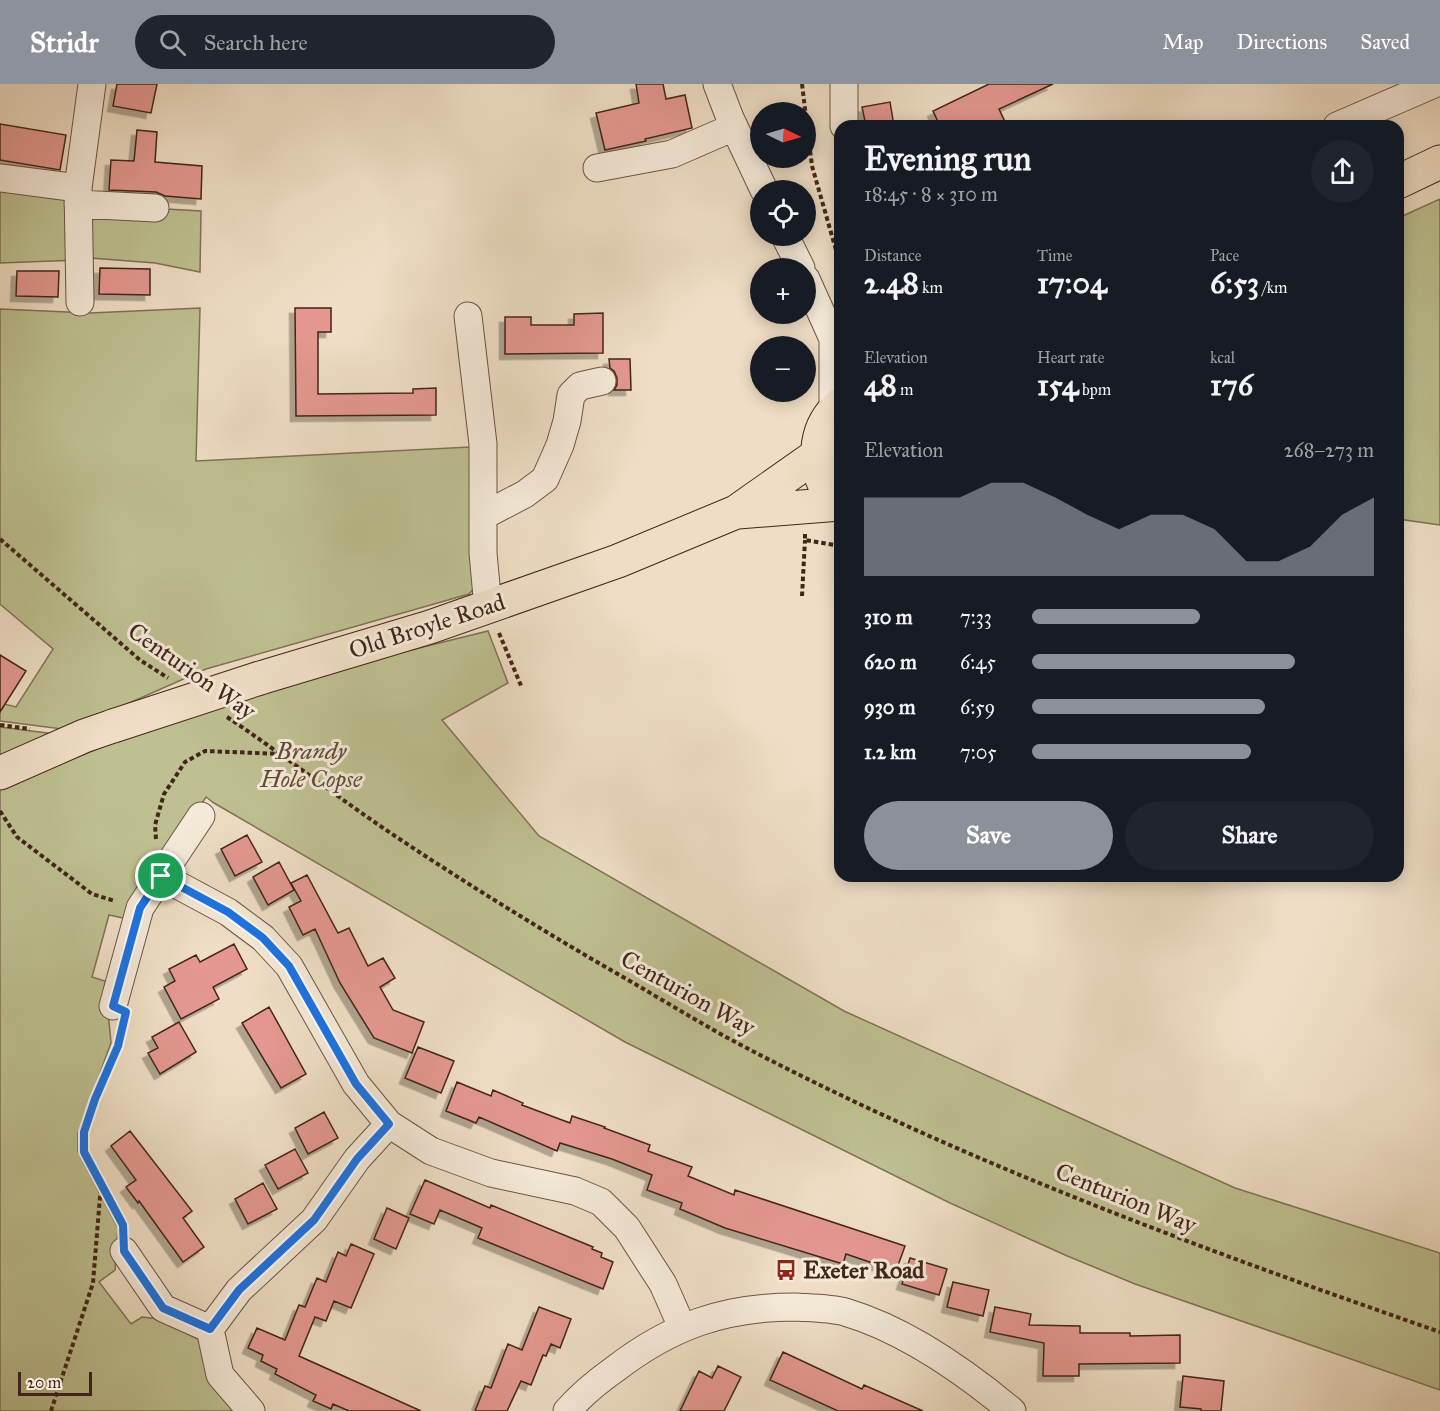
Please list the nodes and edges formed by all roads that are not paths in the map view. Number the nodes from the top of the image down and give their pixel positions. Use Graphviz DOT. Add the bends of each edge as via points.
graph roads {
  1 [pos="92,84"];
  2 [pos="717,84"];
  3 [pos="1434,84"];
  4 [pos="848,85"];
  5 [pos="845,120"];
  6 [pos="1351,120"];
  7 [pos="734,127"];
  8 [pos="1440,162"];
  9 [pos="597,168"];
  10 [pos="0,178"];
  11 [pos="759,180"];
  12 [pos="1404,180"];
  13 [pos="78,196"];
  14 [pos="155,208"];
  15 [pos="816,300"];
  16 [pos="80,302"];
  17 [pos="468,316"];
  18 [pos="834,338"];
  19 [pos="602,381"];
  20 [pos="834,411"];
  21 [pos="817,455"];
  22 [pos="834,497"];
  23 [pos="834,504"];
  24 [pos="736,512"];
  25 [pos="483,516"];
  26 [pos="488,607"];
  27 [pos="0,773"];
  28 [pos="201,816"];
  29 [pos="165,870"];
  30 [pos="113,1006"];
  31 [pos="389,1124"];
  32 [pos="124,1251"];
  33 [pos="682,1327"];
  34 [pos="210,1329"];
  35 [pos="1002,1408"];
  36 [pos="252,1411"];
  37 [pos="567,1411"];
  1 -- 13 [label="street"];
  2 -- 7 [label="street"];
  3 -- 6 [label="street"];
  4 -- 5 [label="street"];
  7 -- 9 [label="street" via="672,154"];
  7 -- 11 [label="street"];
  8 -- 12 [label="main road"];
  10 -- 13 [label="street"];
  13 -- 14 [label="street"];
  13 -- 16 [label="street"];
  15 -- 18 [label="street"];
  17 -- 25 [label="street" via="483,444"];
  19 -- 25 [label="street" via="580,386 571,395 560,446 545,479"];
  20 -- 21 [label="main road" via="822,428"];
  21 -- 22 [label="main road" via="826,488"];
  21 -- 24 [label="main road, Old Broyle Road"];
  23 -- 24 [label="main road, Old Broyle Road"];
  24 -- 26 [label="main road, Old Broyle Road" via="618,561"];
  25 -- 26 [label="street"];
  26 -- 27 [label="main road, Old Broyle Road, bridge" via="113,726"];
  28 -- 29 [label="street"];
  29 -- 30 [label="street" via="140,908"];
  29 -- 31 [label="street" via="263,938 289,966 356,1084"];
  31 -- 33 [label="street" via="430,1151 491,1173 575,1191 602,1202 627,1228 663,1284"];
  31 -- 34 [label="street" via="357,1159 314,1220 239,1290"];
  32 -- 34 [label="street" via="163,1308"];
  33 -- 35 [label="street" via="761,1307 844,1312 914,1342 979,1384"];
  33 -- 37 [label="street" via="641,1349"];
  34 -- 36 [label="street" via="220,1375"];
}
